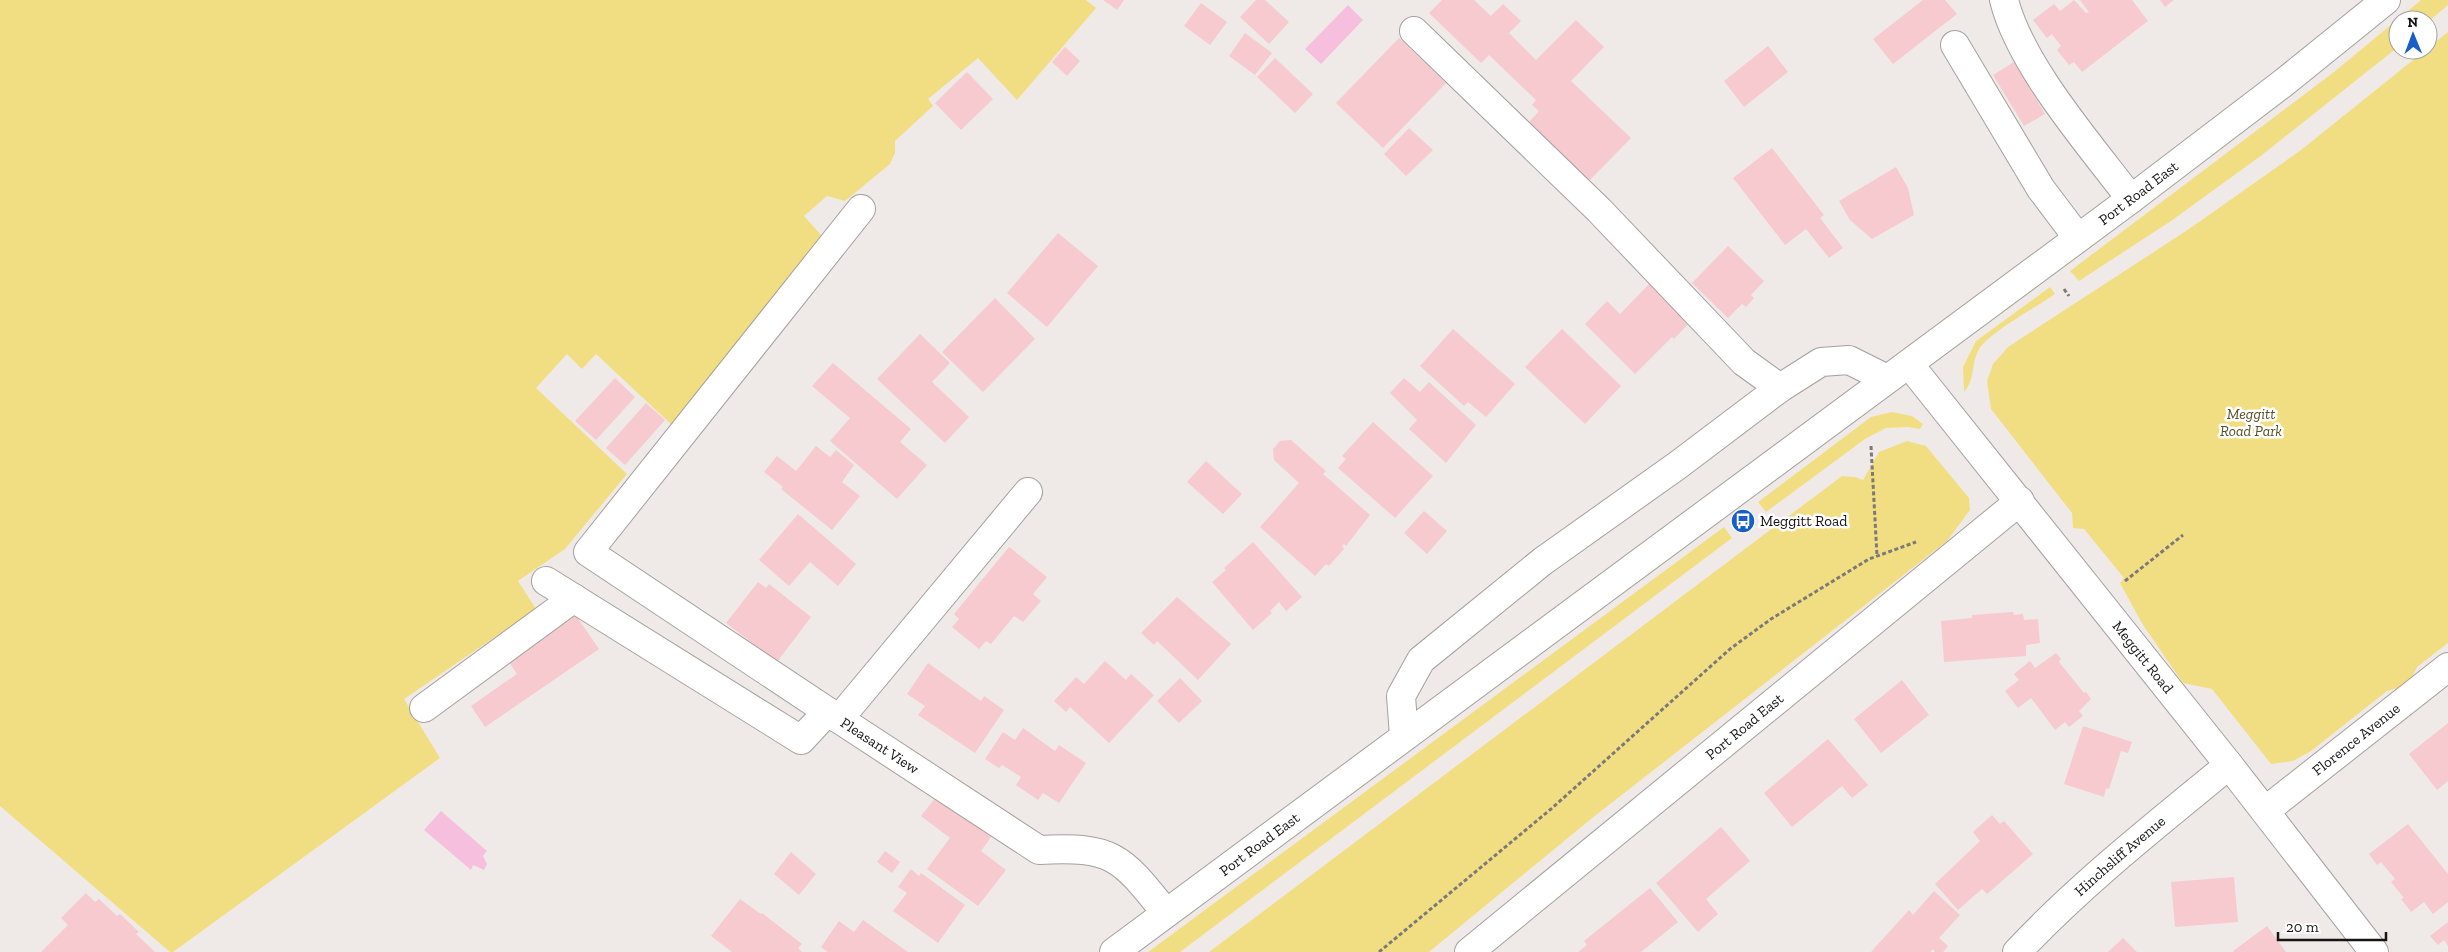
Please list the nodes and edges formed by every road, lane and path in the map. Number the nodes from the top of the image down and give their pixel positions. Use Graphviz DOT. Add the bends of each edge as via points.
graph roads {
  1 [pos="2004,0"];
  2 [pos="2386,0"];
  3 [pos="1414,31"];
  4 [pos="1955,45"];
  5 [pos="2132,199"];
  6 [pos="862,209"];
  7 [pos="2078,238"];
  8 [pos="1909,364"];
  9 [pos="1887,379"];
  10 [pos="1780,388"];
  11 [pos="1871,446"];
  12 [pos="1028,492"];
  13 [pos="2020,501"];
  14 [pos="2183,535"];
  15 [pos="1920,541"];
  16 [pos="1877,556"];
  17 [pos="546,581"];
  18 [pos="574,598"];
  19 [pos="2099,601"];
  20 [pos="2448,666"];
  21 [pos="424,708"];
  22 [pos="833,715"];
  23 [pos="1404,736"];
  24 [pos="2229,765"];
  25 [pos="2265,811"];
  26 [pos="1166,913"];
  27 [pos="1114,952"];
  28 [pos="1379,952"];
  29 [pos="1469,952"];
  30 [pos="2016,952"];
  31 [pos="2374,952"];
  1 -- 5 [label="street" via="2030,59 2072,122"];
  2 -- 5 [label="street, Port Road East"];
  3 -- 10 [label="street" via="1592,204 1744,362"];
  4 -- 7 [label="street" via="2041,189"];
  5 -- 7 [label="street, Port Road East"];
  6 -- 22 [label="street" via="588,552"];
  7 -- 8 [label="street, Port Road East"];
  8 -- 9 [label="street, Port Road East"];
  8 -- 13 [label="street, Meggitt Road"];
  9 -- 10 [label="street" via="1849,360 1842,360 1821,362"];
  9 -- 23 [label="street, Port Road East"];
  10 -- 23 [label="street" via="1543,561 1421,660 1401,696"];
  11 -- 16 [label="path"];
  12 -- 22 [label="street, Pleasant View"];
  13 -- 19 [label="street, Meggitt Road"];
  13 -- 29 [label="street, Port Road East"];
  14 -- 19 [label="path"];
  15 -- 16 [label="path"];
  16 -- 28 [label="path" via="1772,619 1730,649 1551,809"];
  17 -- 18 [label="street"];
  18 -- 21 [label="street"];
  18 -- 22 [label="street" via="801,740"];
  19 -- 24 [label="street, Meggitt Road"];
  20 -- 25 [label="street, Florence Avenue"];
  22 -- 26 [label="street, Pleasant View" via="1039,850 1077,848 1109,855 1133,872"];
  23 -- 26 [label="street, Port Road East"];
  24 -- 25 [label="street, Meggitt Road"];
  24 -- 30 [label="street, Hinchsliff Avenue" via="2108,864"];
  25 -- 31 [label="street, Meggitt Road"];
  26 -- 27 [label="street, Port Road East"];
}
